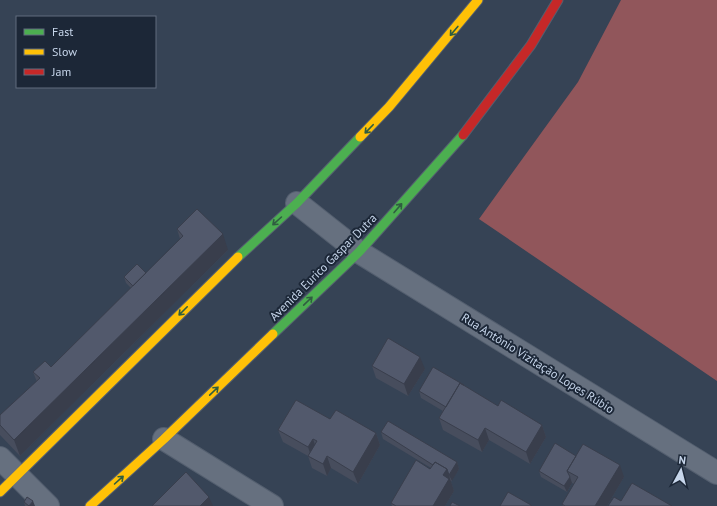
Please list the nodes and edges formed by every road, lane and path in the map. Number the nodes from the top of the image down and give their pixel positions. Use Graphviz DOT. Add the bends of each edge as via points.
graph roads {
  1 [pos="478,0"];
  2 [pos="558,0"];
  3 [pos="297,203"];
  4 [pos="359,252"];
  5 [pos="164,439"];
  6 [pos="0,458"];
  7 [pos="717,473"];
  8 [pos="17,475"];
  9 [pos="0,492"];
  10 [pos="48,506"];
  11 [pos="90,506"];
  12 [pos="272,506"];
  1 -- 3 [label="street, one-way" via="389,108"];
  4 -- 2 [label="street, Avenida Eurico Gaspar Dutra, one-way" via="468,128 531,45"];
  3 -- 4 [label="street, Rua Antônio Vizitação Lopes Rúbio"];
  3 -- 8 [label="street, one-way" via="228,266"];
  5 -- 4 [label="street, Avenida Eurico Gaspar Dutra, one-way"];
  4 -- 7 [label="street, Rua Antônio Vizitação Lopes Rúbio"];
  11 -- 5 [label="street, Avenida Eurico Gaspar Dutra, one-way"];
  5 -- 12 [label="street"];
  6 -- 8 [label="street"];
  8 -- 9 [label="street"];
  8 -- 10 [label="street"];
}
